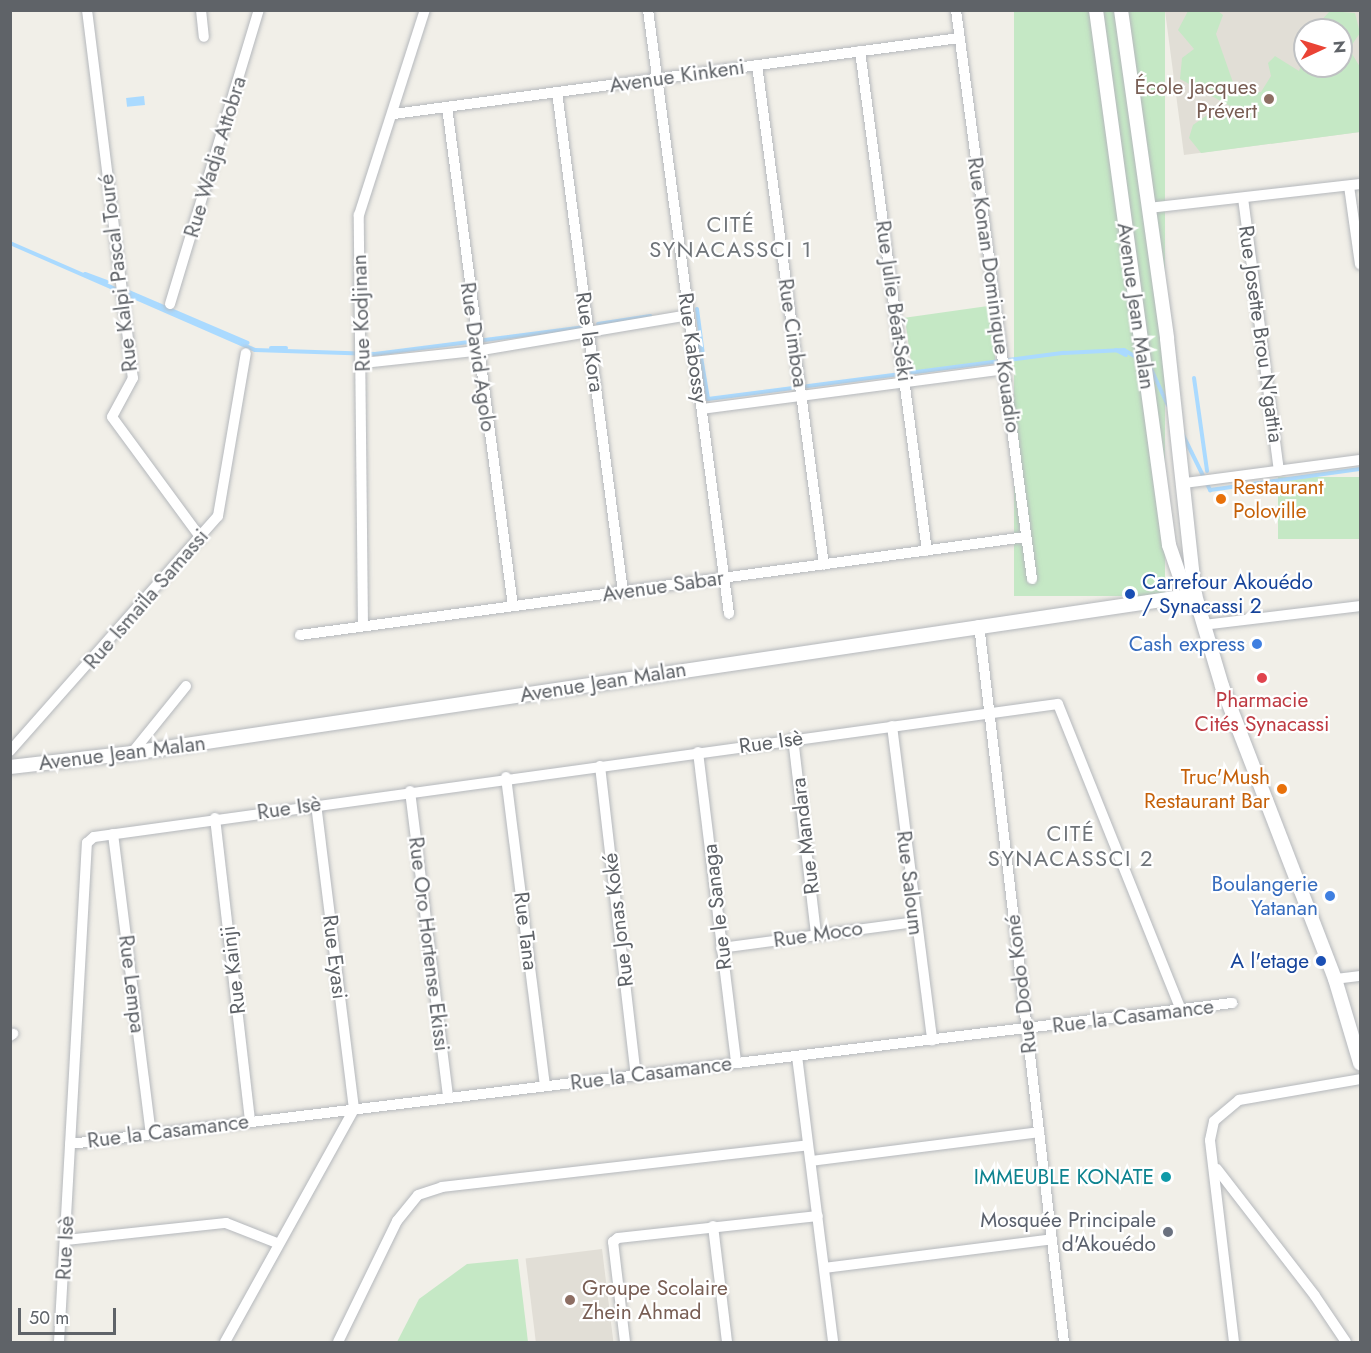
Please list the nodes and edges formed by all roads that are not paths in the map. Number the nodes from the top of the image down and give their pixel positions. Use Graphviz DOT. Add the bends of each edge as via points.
graph roads {
  1 [pos="87,10"];
  2 [pos="201,10"];
  3 [pos="259,10"];
  4 [pos="425,10"];
  5 [pos="648,10"];
  6 [pos="956,10"];
  7 [pos="1096,10"];
  8 [pos="1121,10"];
  9 [pos="204,37"];
  10 [pos="959,38"];
  11 [pos="860,51"];
  12 [pos="757,65"];
  13 [pos="657,78"];
  14 [pos="557,92"];
  15 [pos="447,107"];
  16 [pos="394,114"];
  17 [pos="1360,184"];
  18 [pos="1349,186"];
  19 [pos="1243,198"];
  20 [pos="1149,208"];
  21 [pos="1360,264"];
  22 [pos="170,304"];
  23 [pos="689,315"];
  24 [pos="588,332"];
  25 [pos="476,351"];
  26 [pos="246,353"];
  27 [pos="363,363"];
  28 [pos="1004,369"];
  29 [pos="904,381"];
  30 [pos="801,397"];
  31 [pos="702,409"];
  32 [pos="1360,460"];
  33 [pos="1279,471"];
  34 [pos="1185,483"];
  35 [pos="1026,537"];
  36 [pos="201,538"];
  37 [pos="927,551"];
  38 [pos="824,565"];
  39 [pos="724,578"];
  40 [pos="1032,579"];
  41 [pos="623,592"];
  42 [pos="1195,595"];
  43 [pos="513,606"];
  44 [pos="1360,606"];
  45 [pos="729,614"];
  46 [pos="979,625"];
  47 [pos="1203,625"];
  48 [pos="363,626"];
  49 [pos="300,635"];
  50 [pos="186,686"];
  51 [pos="990,713"];
  52 [pos="892,726"];
  53 [pos="794,738"];
  54 [pos="10,751"];
  55 [pos="699,752"];
  56 [pos="132,753"];
  57 [pos="600,766"];
  58 [pos="10,767"];
  59 [pos="507,777"];
  60 [pos="410,791"];
  61 [pos="316,805"];
  62 [pos="215,818"];
  63 [pos="113,834"];
  64 [pos="915,922"];
  65 [pos="816,934"];
  66 [pos="721,948"];
  67 [pos="1360,976"];
  68 [pos="1335,979"];
  69 [pos="1232,1003"];
  70 [pos="1181,1010"];
  71 [pos="1026,1029"];
  72 [pos="932,1040"];
  73 [pos="797,1056"];
  74 [pos="736,1063"];
  75 [pos="1360,1063"];
  76 [pos="636,1075"];
  77 [pos="1360,1079"];
  78 [pos="545,1085"];
  79 [pos="448,1096"];
  80 [pos="354,1109"];
  81 [pos="250,1121"];
  82 [pos="1039,1131"];
  83 [pos="151,1133"];
  84 [pos="70,1144"];
  85 [pos="808,1145"];
  86 [pos="811,1161"];
  87 [pos="1215,1166"];
  88 [pos="818,1216"];
  89 [pos="713,1226"];
  90 [pos="1052,1239"];
  91 [pos="66,1240"];
  92 [pos="277,1243"];
  93 [pos="824,1268"];
  94 [pos="58,1342"];
  95 [pos="225,1342"];
  96 [pos="338,1342"];
  97 [pos="625,1342"];
  98 [pos="727,1342"];
  99 [pos="833,1342"];
  100 [pos="1064,1342"];
  101 [pos="1234,1342"];
  102 [pos="1346,1342"];
  1 -- 36 [label="street, Rue Kalpi Pascal Touré" via="133,378 112,417"];
  2 -- 9 [label="street"];
  3 -- 22 [label="street, Rue Wadja Attobra"];
  4 -- 16 [label="street, Rue Kodjinan"];
  5 -- 13 [label="street, Rue Kabossy"];
  6 -- 10 [label="street, Rue Konan Dominique Kouadio"];
  7 -- 42 [label="main road, Avenue Jean Malan" via="1169,545 1182,582"];
  8 -- 20 [label="main road, Avenue Jean Malan"];
  10 -- 11 [label="street, Avenue Kinkeni"];
  10 -- 28 [label="street, Rue Konan Dominique Kouadio"];
  11 -- 12 [label="street, Avenue Kinkeni"];
  11 -- 29 [label="street, Rue Julie Béat-Séki"];
  12 -- 13 [label="street, Avenue Kinkeni"];
  12 -- 30 [label="street, Rue Cimboa"];
  13 -- 14 [label="street, Avenue Kinkeni"];
  13 -- 23 [label="street, Rue Kabossy"];
  14 -- 15 [label="street, Avenue Kinkeni"];
  14 -- 24 [label="street, Rue la Kora"];
  15 -- 16 [label="street, Avenue Kinkeni"];
  15 -- 25 [label="street, Rue David Agolo"];
  16 -- 27 [label="street, Rue Kodjinan" via="359,215"];
  17 -- 18 [label="street"];
  18 -- 19 [label="street"];
  18 -- 21 [label="street"];
  19 -- 20 [label="street"];
  19 -- 33 [label="street, Rue Josette Brou N'gattia"];
  20 -- 34 [label="main road, Avenue Jean Malan"];
  23 -- 24 [label="street"];
  23 -- 31 [label="street, Rue Kabossy"];
  24 -- 25 [label="street"];
  24 -- 41 [label="street, Rue la Kora"];
  25 -- 27 [label="street"];
  25 -- 43 [label="street, Rue David Agolo"];
  26 -- 36 [label="street, Rue Ismaïla Samassi" via="218,516"];
  27 -- 48 [label="street, Rue Kodjinan"];
  28 -- 29 [label="street"];
  28 -- 35 [label="street, Rue Konan Dominique Kouadio"];
  29 -- 30 [label="street"];
  29 -- 37 [label="street, Rue Julie Béat-Séki"];
  30 -- 31 [label="street"];
  30 -- 38 [label="street, Rue Cimboa"];
  31 -- 39 [label="street, Rue Kabossy"];
  32 -- 33 [label="street"];
  33 -- 34 [label="street"];
  34 -- 42 [label="main road, Avenue Jean Malan"];
  35 -- 37 [label="street, Avenue Sabar"];
  35 -- 40 [label="street, Rue Konan Dominique Kouadio"];
  36 -- 54 [label="street, Rue Ismaïla Samassi"];
  37 -- 38 [label="street, Avenue Sabar"];
  38 -- 39 [label="street, Avenue Sabar"];
  39 -- 41 [label="street, Avenue Sabar"];
  39 -- 45 [label="street, Rue Kabossy"];
  41 -- 43 [label="street, Avenue Sabar"];
  42 -- 46 [label="main road, Avenue Jean Malan"];
  42 -- 47 [label="main road"];
  43 -- 48 [label="street, Avenue Sabar"];
  44 -- 47 [label="street"];
  46 -- 51 [label="street, Rue Dodo Koné"];
  46 -- 56 [label="main road, Avenue Jean Malan"];
  47 -- 68 [label="main road" via="1302,900"];
  48 -- 49 [label="street, Avenue Sabar"];
  50 -- 56 [label="street"];
  51 -- 52 [label="street, Rue Isè"];
  51 -- 70 [label="street, Rue Isè" via="1058,704"];
  51 -- 71 [label="street, Rue Dodo Koné"];
  52 -- 53 [label="street, Rue Isè"];
  52 -- 64 [label="street, Rue Saloum"];
  53 -- 55 [label="street, Rue Isè"];
  53 -- 65 [label="street, Rue Mandara"];
  55 -- 57 [label="street, Rue Isè"];
  55 -- 66 [label="street, Rue le Sanaga"];
  56 -- 58 [label="main road, Avenue Jean Malan"];
  57 -- 59 [label="street, Rue Isè"];
  57 -- 76 [label="street, Rue Jonas Koké"];
  59 -- 60 [label="street, Rue Isè"];
  59 -- 78 [label="street, Rue Tana"];
  60 -- 61 [label="street, Rue Isè"];
  60 -- 79 [label="street, Rue Oro Hortense Ekissi"];
  61 -- 62 [label="street, Rue Isè"];
  61 -- 80 [label="street, Rue Eyasi"];
  62 -- 63 [label="street, Rue Isè"];
  62 -- 81 [label="street, Rue Kainji"];
  63 -- 83 [label="street, Rue Lempa"];
  63 -- 84 [label="street, Rue Isè" via="94,837 87,843"];
  64 -- 65 [label="street, Rue Moco"];
  64 -- 72 [label="street, Rue Saloum"];
  65 -- 66 [label="street, Rue Moco"];
  66 -- 74 [label="street, Rue le Sanaga"];
  67 -- 68 [label="street"];
  68 -- 75 [label="main road"];
  69 -- 70 [label="street, Rue la Casamance"];
  70 -- 71 [label="street, Rue la Casamance"];
  71 -- 72 [label="street, Rue la Casamance"];
  71 -- 82 [label="street, Rue Dodo Koné"];
  72 -- 73 [label="street, Rue la Casamance"];
  73 -- 74 [label="street, Rue la Casamance"];
  73 -- 85 [label="street"];
  74 -- 76 [label="street, Rue la Casamance"];
  76 -- 78 [label="street, Rue la Casamance"];
  77 -- 87 [label="street" via="1239,1100 1223,1109 1214,1121 1210,1140"];
  78 -- 79 [label="street, Rue la Casamance"];
  79 -- 80 [label="street, Rue la Casamance"];
  80 -- 81 [label="street, Rue la Casamance"];
  80 -- 92 [label="street"];
  81 -- 83 [label="street, Rue la Casamance"];
  82 -- 86 [label="street"];
  82 -- 90 [label="street, Rue Dodo Koné"];
  83 -- 84 [label="street, Rue la Casamance"];
  84 -- 91 [label="street, Rue Isè"];
  85 -- 86 [label="street"];
  85 -- 96 [label="street" via="442,1187 418,1194 397,1221"];
  86 -- 88 [label="street"];
  87 -- 101 [label="street"];
  87 -- 102 [label="street"];
  88 -- 89 [label="street"];
  88 -- 93 [label="street"];
  89 -- 97 [label="street" via="623,1237 614,1242"];
  89 -- 98 [label="street"];
  90 -- 93 [label="street"];
  90 -- 100 [label="street, Rue Dodo Koné"];
  91 -- 92 [label="street" via="226,1223"];
  91 -- 94 [label="street, Rue Isè"];
  92 -- 95 [label="street"];
  93 -- 99 [label="street"];
}
